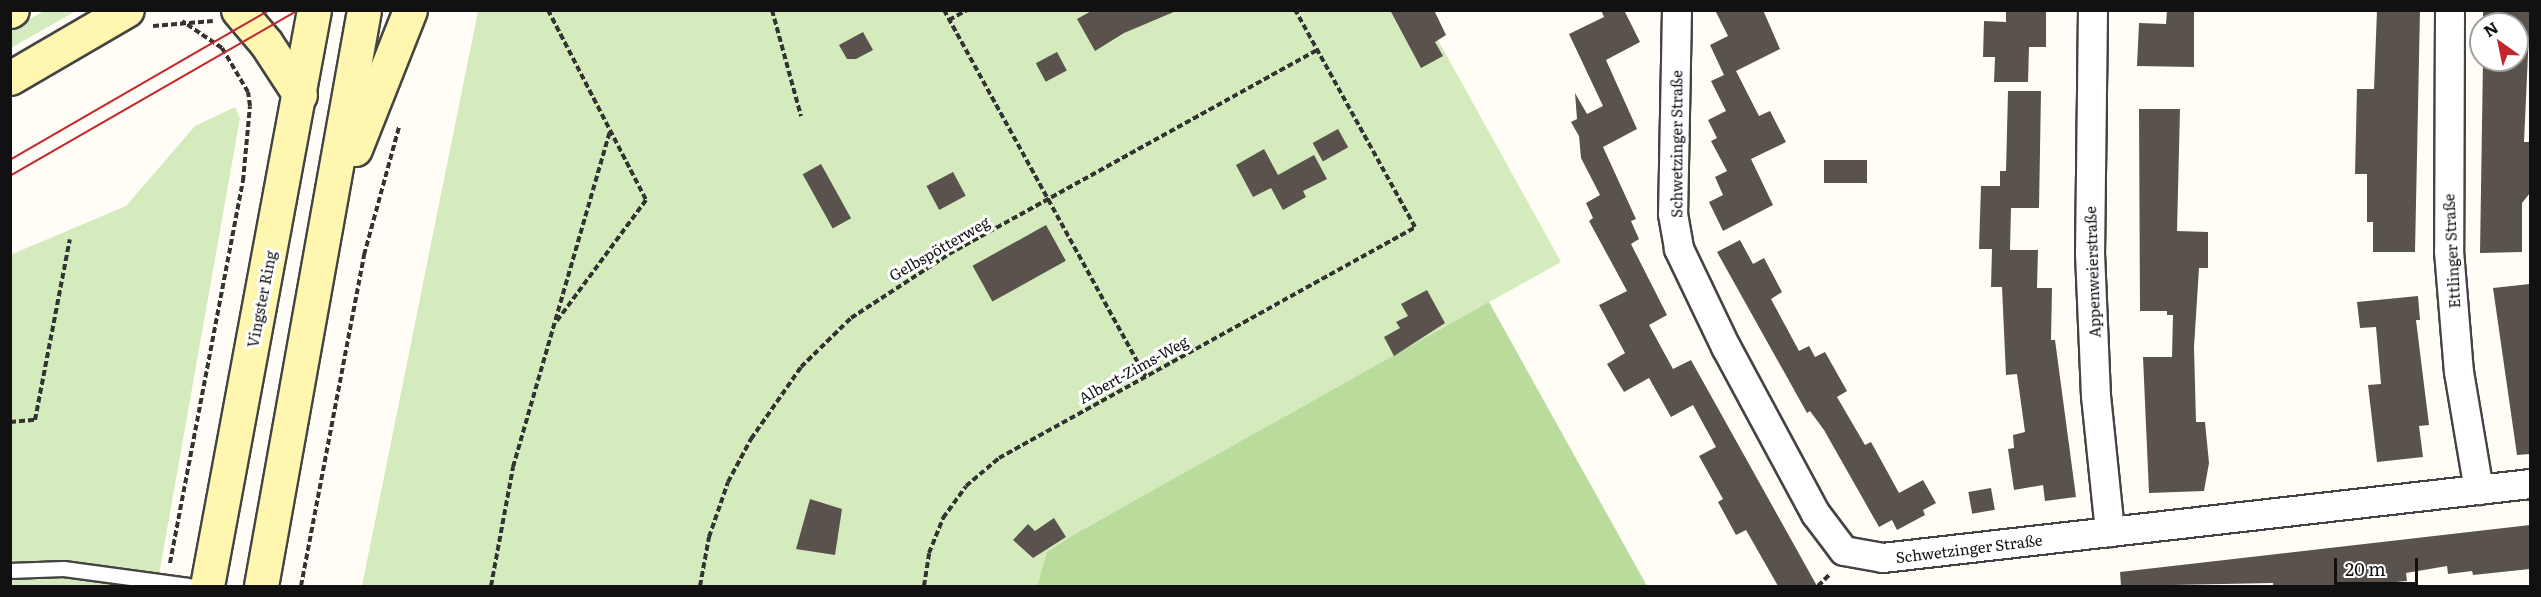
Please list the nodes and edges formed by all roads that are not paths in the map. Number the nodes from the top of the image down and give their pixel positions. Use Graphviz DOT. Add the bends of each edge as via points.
graph roads {
  1 [pos="127,10"];
  2 [pos="314,10"];
  3 [pos="364,10"];
  4 [pos="410,10"];
  5 [pos="1677,10"];
  6 [pos="2092,10"];
  7 [pos="2450,10"];
  8 [pos="227,15"];
  9 [pos="10,78"];
  10 [pos="300,95"];
  11 [pos="330,212"];
  12 [pos="2530,484"];
  13 [pos="2479,490"];
  14 [pos="2110,532"];
  15 [pos="10,571"];
  16 [pos="189,586"];
  17 [pos="207,586"];
  18 [pos="261,586"];
  1 -- 9 [label="main road"];
  2 -- 10 [label="main road, Vingster Ring"];
  3 -- 11 [label="main road"];
  4 -- 11 [label="main road"];
  5 -- 14 [label="street, Schwetzinger Straße" via="1673,214 1679,249 1816,514 1844,551 1883,558"];
  6 -- 14 [label="street, Appenweierstraße" via="2090,253 2096,396"];
  7 -- 13 [label="street, Ettlinger Straße" via="2449,251 2459,372"];
  8 -- 10 [label="main road" via="266,43"];
  10 -- 17 [label="main road, Vingster Ring"];
  11 -- 18 [label="main road"];
  12 -- 13 [label="street, Schwetzinger Straße"];
  13 -- 14 [label="street, Schwetzinger Straße"];
  15 -- 16 [label="lane" via="64,569"];
}
